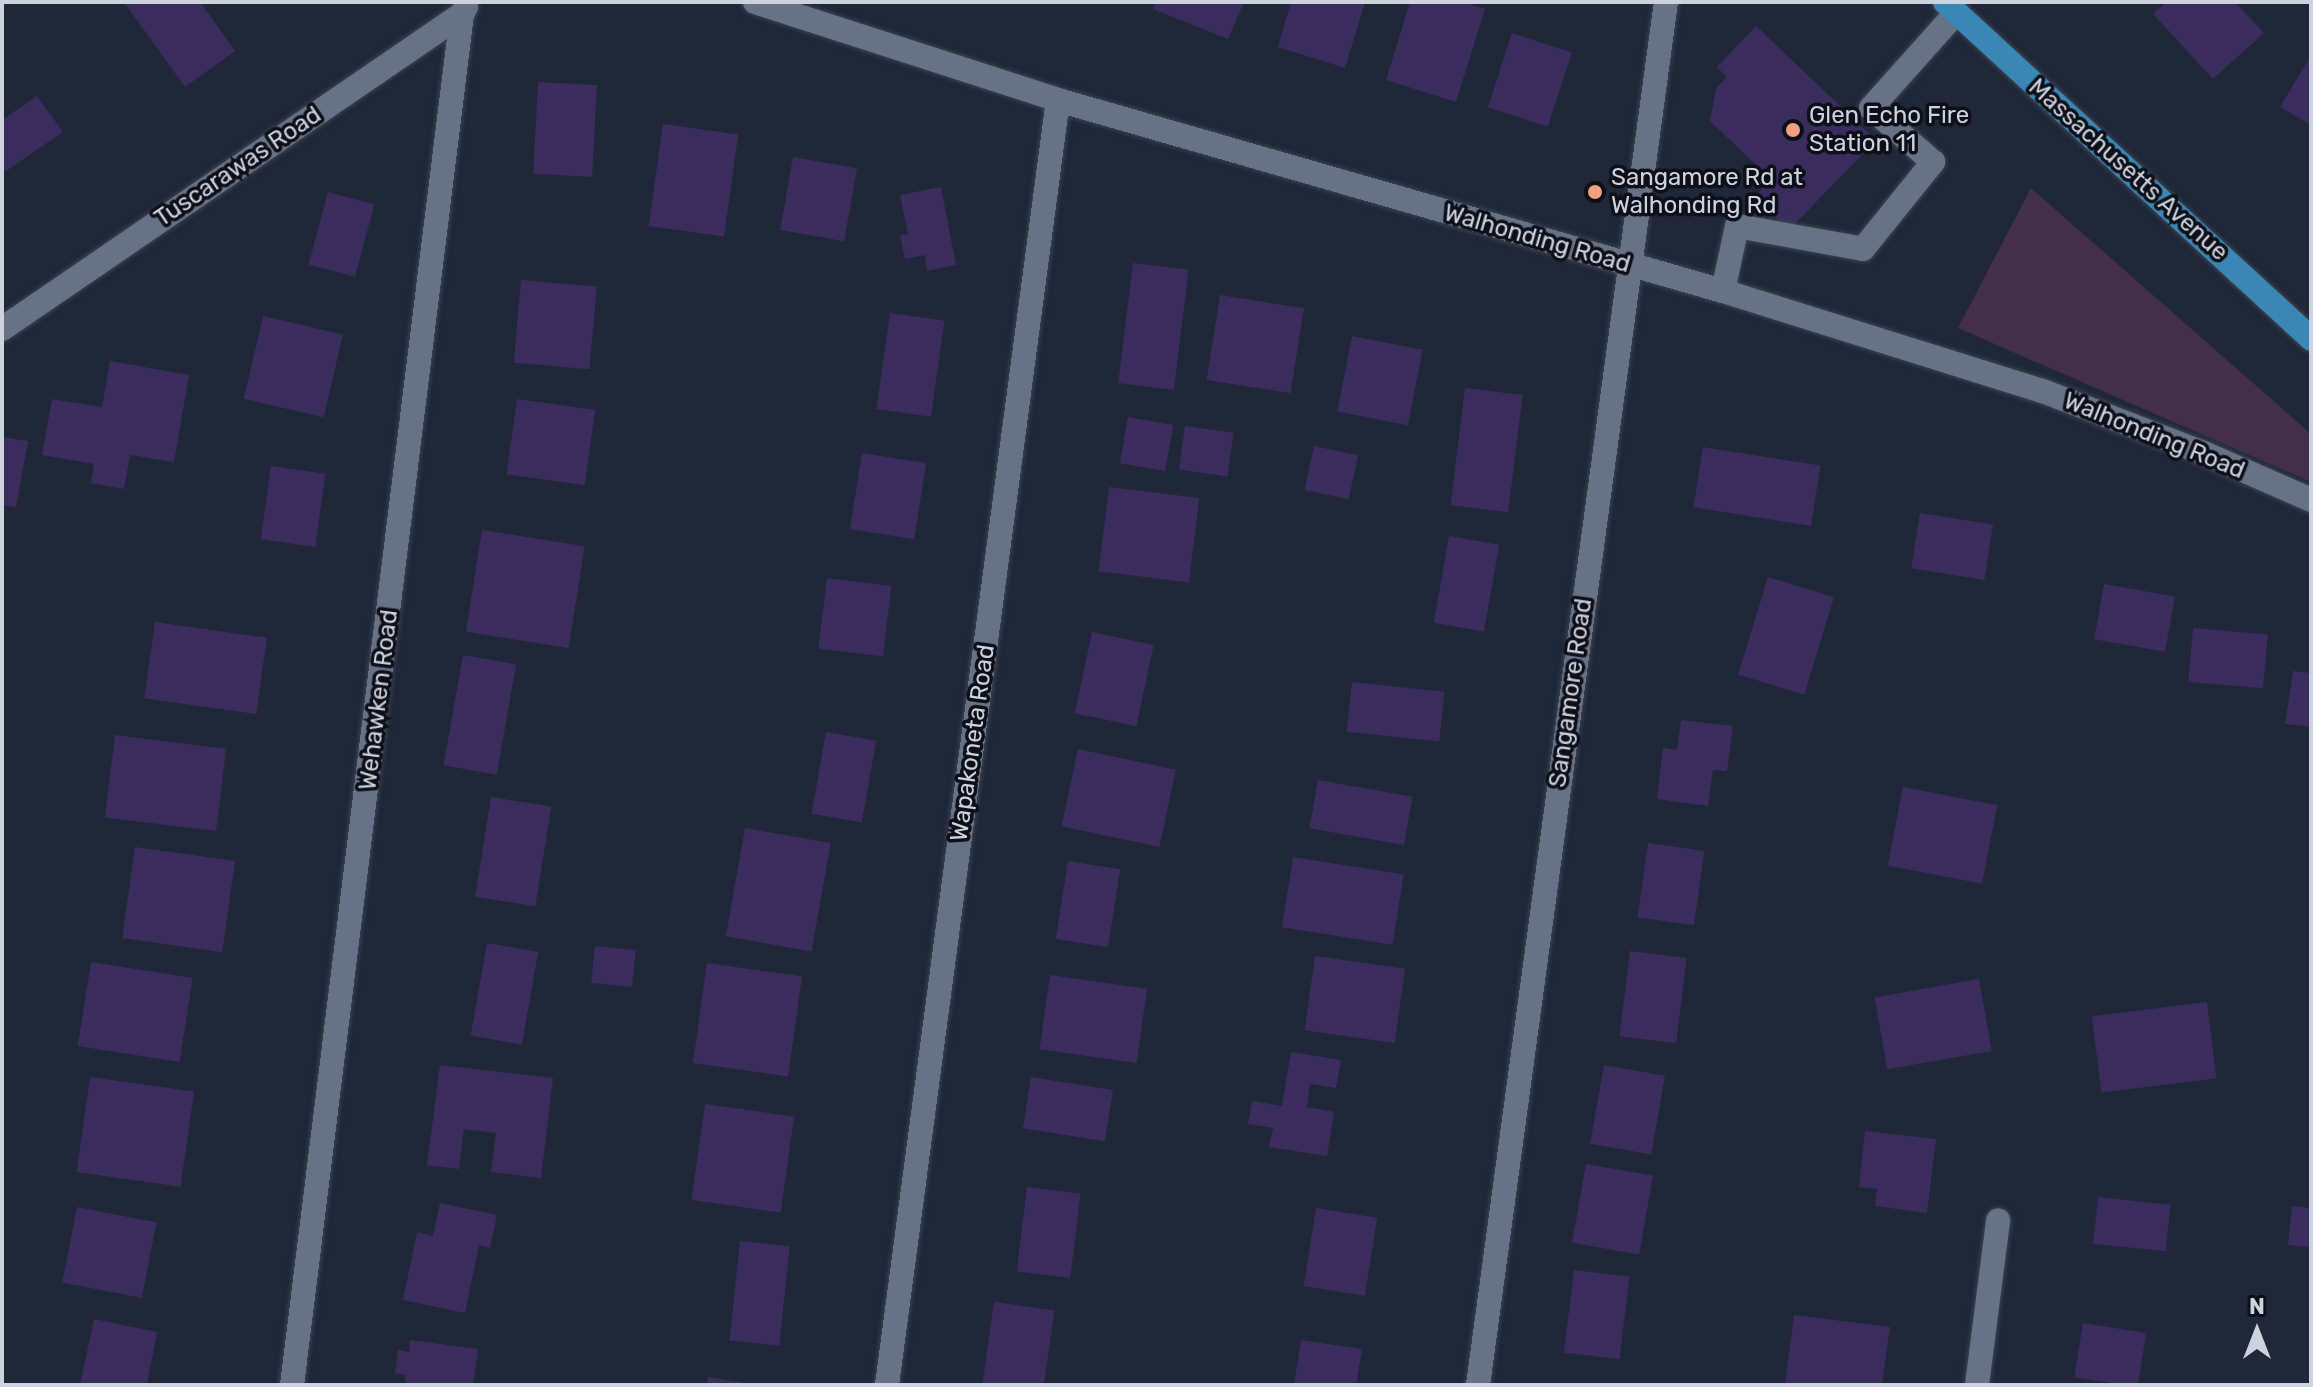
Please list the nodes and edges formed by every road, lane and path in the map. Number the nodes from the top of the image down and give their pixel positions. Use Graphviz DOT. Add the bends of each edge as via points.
graph roads {
  1 [pos="755,2"];
  2 [pos="1666,2"];
  3 [pos="465,8"];
  4 [pos="1950,8"];
  5 [pos="1058,100"];
  6 [pos="1629,265"];
  7 [pos="1723,291"];
  8 [pos="2,329"];
  9 [pos="2311,339"];
  10 [pos="2311,500"];
  11 [pos="1998,1220"];
  12 [pos="292,1385"];
  13 [pos="887,1385"];
  14 [pos="1478,1385"];
  15 [pos="1977,1385"];
  1 -- 5 [label="street, Walhonding Road"];
  2 -- 6 [label="street, Sangamore Road"];
  3 -- 8 [label="street, Tuscarawas Road"];
  3 -- 12 [label="street, Wehawken Road"];
  4 -- 7 [label="street" via="1871,108 1933,162 1863,249 1737,226"];
  4 -- 9 [label="main road, Massachusetts Avenue"];
  5 -- 6 [label="street, Walhonding Road"];
  5 -- 13 [label="street, Wapakoneta Road"];
  6 -- 7 [label="street, Walhonding Road"];
  6 -- 14 [label="street, Sangamore Road"];
  7 -- 10 [label="street, Walhonding Road" via="2043,391"];
  11 -- 15 [label="street"];
}
